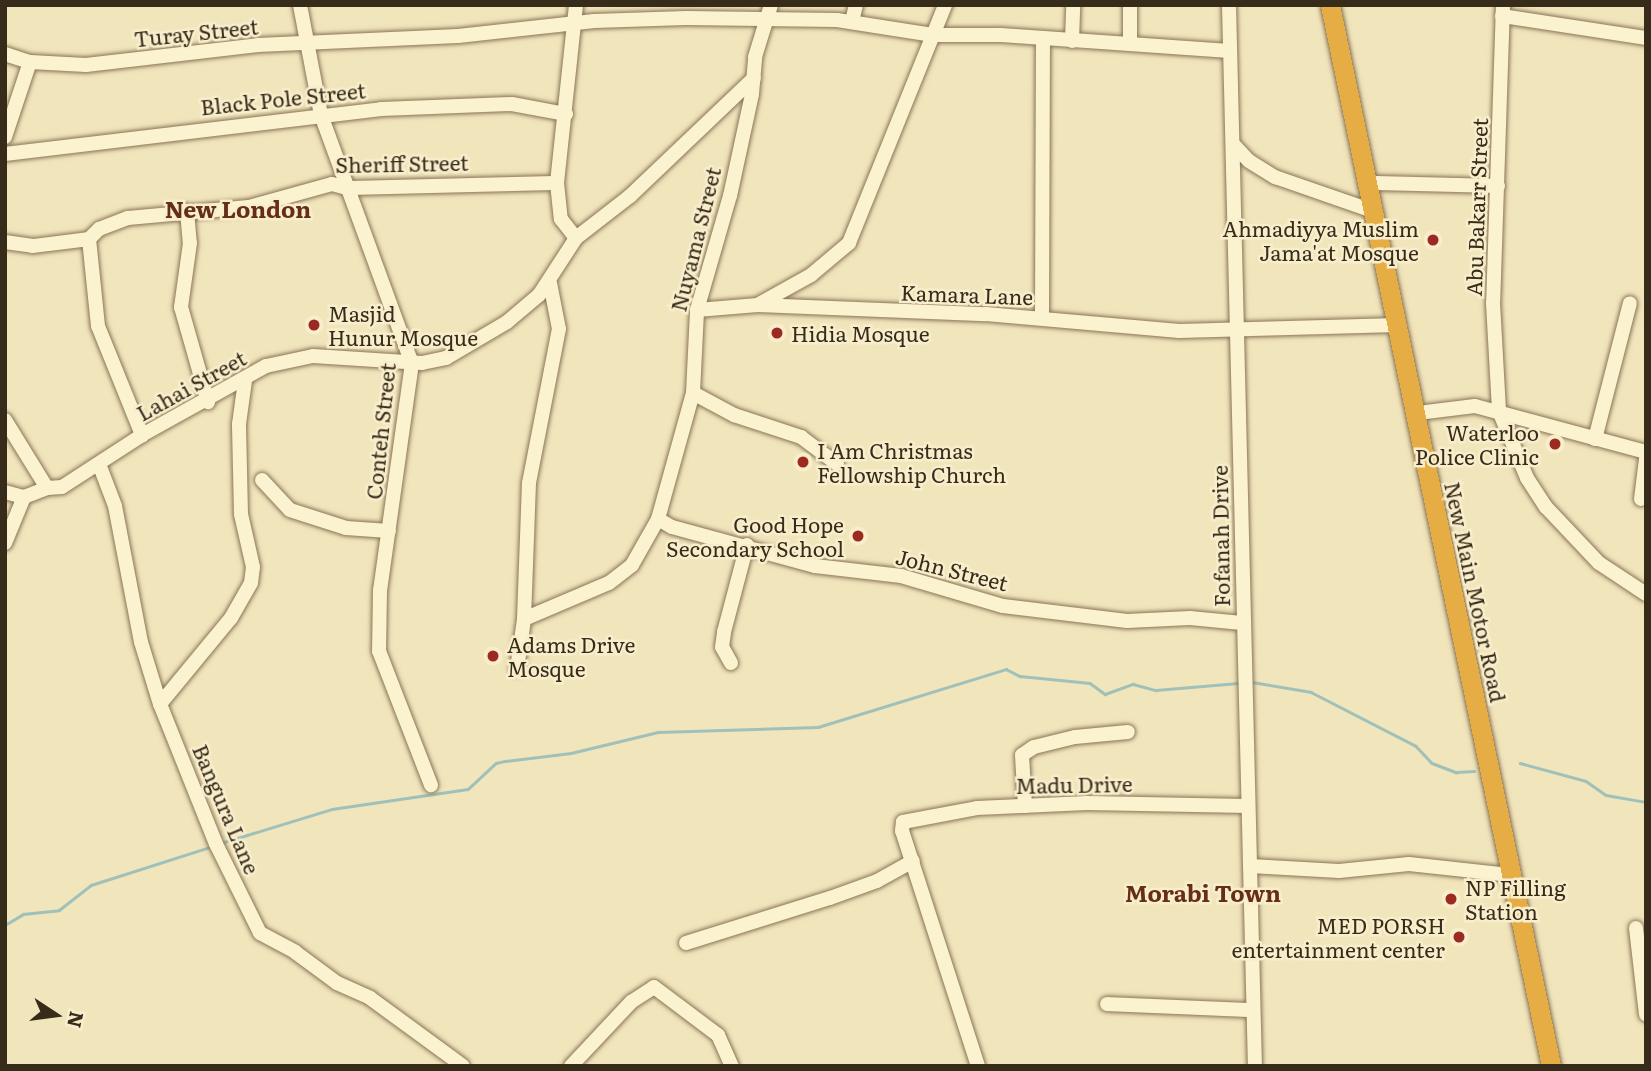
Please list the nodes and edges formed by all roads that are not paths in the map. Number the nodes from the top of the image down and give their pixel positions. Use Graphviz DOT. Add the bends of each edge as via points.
graph roads {
  1 [pos="300,5"];
  2 [pos="576,5"];
  3 [pos="856,5"];
  4 [pos="945,5"];
  5 [pos="1073,5"];
  6 [pos="1130,5"];
  7 [pos="1229,5"];
  8 [pos="1330,5"];
  9 [pos="1339,5"];
  10 [pos="1503,11"];
  11 [pos="768,12"];
  12 [pos="852,21"];
  13 [pos="577,23"];
  14 [pos="933,35"];
  15 [pos="1646,38"];
  16 [pos="1043,39"];
  17 [pos="1072,41"];
  18 [pos="307,43"];
  19 [pos="1129,44"];
  20 [pos="1229,51"];
  21 [pos="5,54"];
  22 [pos="30,62"];
  23 [pos="754,78"];
  24 [pos="566,114"];
  25 [pos="321,115"];
  26 [pos="5,137"];
  27 [pos="1233,144"];
  28 [pos="5,153"];
  29 [pos="557,183"];
  30 [pos="1376,183"];
  31 [pos="1498,186"];
  32 [pos="347,187"];
  33 [pos="187,211"];
  34 [pos="1373,211"];
  35 [pos="576,238"];
  36 [pos="89,239"];
  37 [pos="5,242"];
  38 [pos="550,283"];
  39 [pos="1630,303"];
  40 [pos="758,305"];
  41 [pos="696,310"];
  42 [pos="1042,318"];
  43 [pos="1398,326"];
  44 [pos="1237,332"];
  45 [pos="412,363"];
  46 [pos="245,382"];
  47 [pos="693,393"];
  48 [pos="208,402"];
  49 [pos="1499,411"];
  50 [pos="1426,412"];
  51 [pos="5,420"];
  52 [pos="142,435"];
  53 [pos="1595,439"];
  54 [pos="1646,452"];
  55 [pos="1646,460"];
  56 [pos="99,464"];
  57 [pos="837,464"];
  58 [pos="262,480"];
  59 [pos="47,488"];
  60 [pos="5,492"];
  61 [pos="24,497"];
  62 [pos="1641,499"];
  63 [pos="658,519"];
  64 [pos="389,531"];
  65 [pos="5,543"];
  66 [pos="747,545"];
  67 [pos="1646,594"];
  68 [pos="524,619"];
  69 [pos="1242,623"];
  70 [pos="731,663"];
  71 [pos="517,669"];
  72 [pos="160,704"];
  73 [pos="1128,732"];
  74 [pos="430,785"];
  75 [pos="1025,806"];
  76 [pos="1248,806"];
  77 [pos="912,861"];
  78 [pos="1250,866"];
  79 [pos="1511,875"];
  80 [pos="1636,928"];
  81 [pos="686,943"];
  82 [pos="1107,1004"];
  83 [pos="1253,1010"];
  84 [pos="1646,1014"];
  85 [pos="463,1066"];
  86 [pos="571,1066"];
  87 [pos="732,1066"];
  88 [pos="978,1066"];
  89 [pos="1255,1066"];
  90 [pos="1551,1066"];
  91 [pos="1560,1066"];
  1 -- 18 [label="street, Conteh Street"];
  2 -- 13 [label="street"];
  3 -- 12 [label="street"];
  4 -- 14 [label="street"];
  5 -- 17 [label="street"];
  6 -- 19 [label="street"];
  7 -- 20 [label="street, Fofanah Drive"];
  8 -- 34 [label="highway, New Main Motor Road"];
  9 -- 30 [label="highway, New Main Motor Road"];
  10 -- 15 [label="street"];
  10 -- 31 [label="street, Abu Bakarr Street"];
  11 -- 12 [label="street, Turay Street"];
  11 -- 13 [label="street, Turay Street"];
  11 -- 23 [label="street, Nuyama Street"];
  12 -- 14 [label="street, Turay Street"];
  13 -- 18 [label="street, Turay Street" via="458,36"];
  13 -- 24 [label="street"];
  14 -- 16 [label="street, Turay Street"];
  14 -- 40 [label="street" via="849,243 811,275"];
  16 -- 17 [label="street, Turay Street"];
  16 -- 42 [label="street"];
  17 -- 19 [label="street, Turay Street"];
  18 -- 22 [label="street, Turay Street" via="86,65"];
  18 -- 25 [label="street, Conteh Street"];
  19 -- 20 [label="street, Turay Street"];
  20 -- 27 [label="street, Fofanah Drive"];
  21 -- 22 [label="street, Turay Street"];
  22 -- 26 [label="street"];
  23 -- 35 [label="street, Lahai Street" via="621,204"];
  23 -- 41 [label="street, Nuyama Street" via="730,196"];
  24 -- 25 [label="street, Black Pole Street" via="512,104"];
  24 -- 29 [label="street"];
  25 -- 28 [label="street, Black Pole Street"];
  25 -- 32 [label="street, Conteh Street"];
  27 -- 34 [label="street" via="1248,161 1275,177"];
  27 -- 44 [label="street, Fofanah Drive"];
  29 -- 32 [label="street, Sheriff Street"];
  29 -- 35 [label="street" via="561,219"];
  30 -- 31 [label="street"];
  30 -- 50 [label="highway, New Main Motor Road"];
  31 -- 49 [label="street, Abu Bakarr Street" via="1493,338"];
  32 -- 33 [label="street, Sheriff Street" via="332,184 249,207"];
  32 -- 45 [label="street, Conteh Street"];
  33 -- 36 [label="street, Sheriff Street" via="128,218 99,229"];
  33 -- 48 [label="street" via="190,243 181,307"];
  34 -- 43 [label="highway, New Main Motor Road"];
  35 -- 38 [label="street, Lahai Street"];
  36 -- 37 [label="street" via="33,247"];
  36 -- 52 [label="street" via="98,326"];
  38 -- 45 [label="street, Lahai Street" via="507,322 469,346 446,358"];
  38 -- 68 [label="street" via="559,329 529,484"];
  39 -- 53 [label="street"];
  40 -- 41 [label="street, Kamara Lane"];
  40 -- 42 [label="street, Kamara Lane"];
  41 -- 47 [label="street, Nuyama Street"];
  42 -- 44 [label="street, Kamara Lane" via="1136,330"];
  43 -- 44 [label="street, Kamara Lane"];
  43 -- 79 [label="highway, New Main Motor Road"];
  44 -- 69 [label="street, Fofanah Drive"];
  45 -- 46 [label="street, Lahai Street" via="313,356 266,366"];
  45 -- 64 [label="street, Conteh Street"];
  46 -- 48 [label="street, Lahai Street"];
  46 -- 72 [label="street" via="239,424 241,514 253,567 251,583 232,618"];
  47 -- 57 [label="street" via="734,415 801,437"];
  47 -- 63 [label="street, Nuyama Street"];
  48 -- 52 [label="street, Lahai Street"];
  49 -- 50 [label="street" via="1475,406"];
  49 -- 53 [label="street"];
  49 -- 67 [label="street, Abu Bakarr Street" via="1527,478 1546,507 1599,563"];
  50 -- 91 [label="highway, New Main Motor Road"];
  51 -- 59 [label="street"];
  52 -- 56 [label="street, Lahai Street"];
  53 -- 54 [label="street"];
  55 -- 62 [label="street"];
  56 -- 59 [label="street, Lahai Street" via="62,487"];
  56 -- 72 [label="street, Bangura Lane" via="115,506 141,642"];
  58 -- 64 [label="street" via="290,510 346,528"];
  59 -- 61 [label="street"];
  60 -- 61 [label="street"];
  61 -- 65 [label="street"];
  63 -- 66 [label="street, John Street" via="672,527"];
  63 -- 68 [label="street, Nuyama Street" via="632,565 609,583"];
  64 -- 74 [label="street, Conteh Street" via="380,590 379,651"];
  66 -- 69 [label="street, John Street" via="815,566 901,576 1003,606 1127,621 1190,618"];
  66 -- 70 [label="street" via="724,632 722,647"];
  68 -- 71 [label="street"];
  69 -- 76 [label="street, Fofanah Drive"];
  72 -- 85 [label="street, Bangura Lane" via="216,844 260,933 337,983 370,998"];
  73 -- 75 [label="street" via="1075,737 1034,747 1022,755"];
  75 -- 76 [label="street, Madu Drive"];
  75 -- 77 [label="street, Madu Drive" via="977,808 903,822"];
  76 -- 78 [label="street, Fofanah Drive"];
  77 -- 81 [label="street" via="842,894"];
  77 -- 88 [label="street"];
  78 -- 79 [label="street" via="1339,871 1409,864"];
  78 -- 83 [label="street, Fofanah Drive"];
  79 -- 90 [label="highway, New Main Motor Road"];
  80 -- 84 [label="street"];
  82 -- 83 [label="street"];
  83 -- 89 [label="street, Fofanah Drive"];
  86 -- 87 [label="street" via="631,1002 654,987 718,1035"];
}
